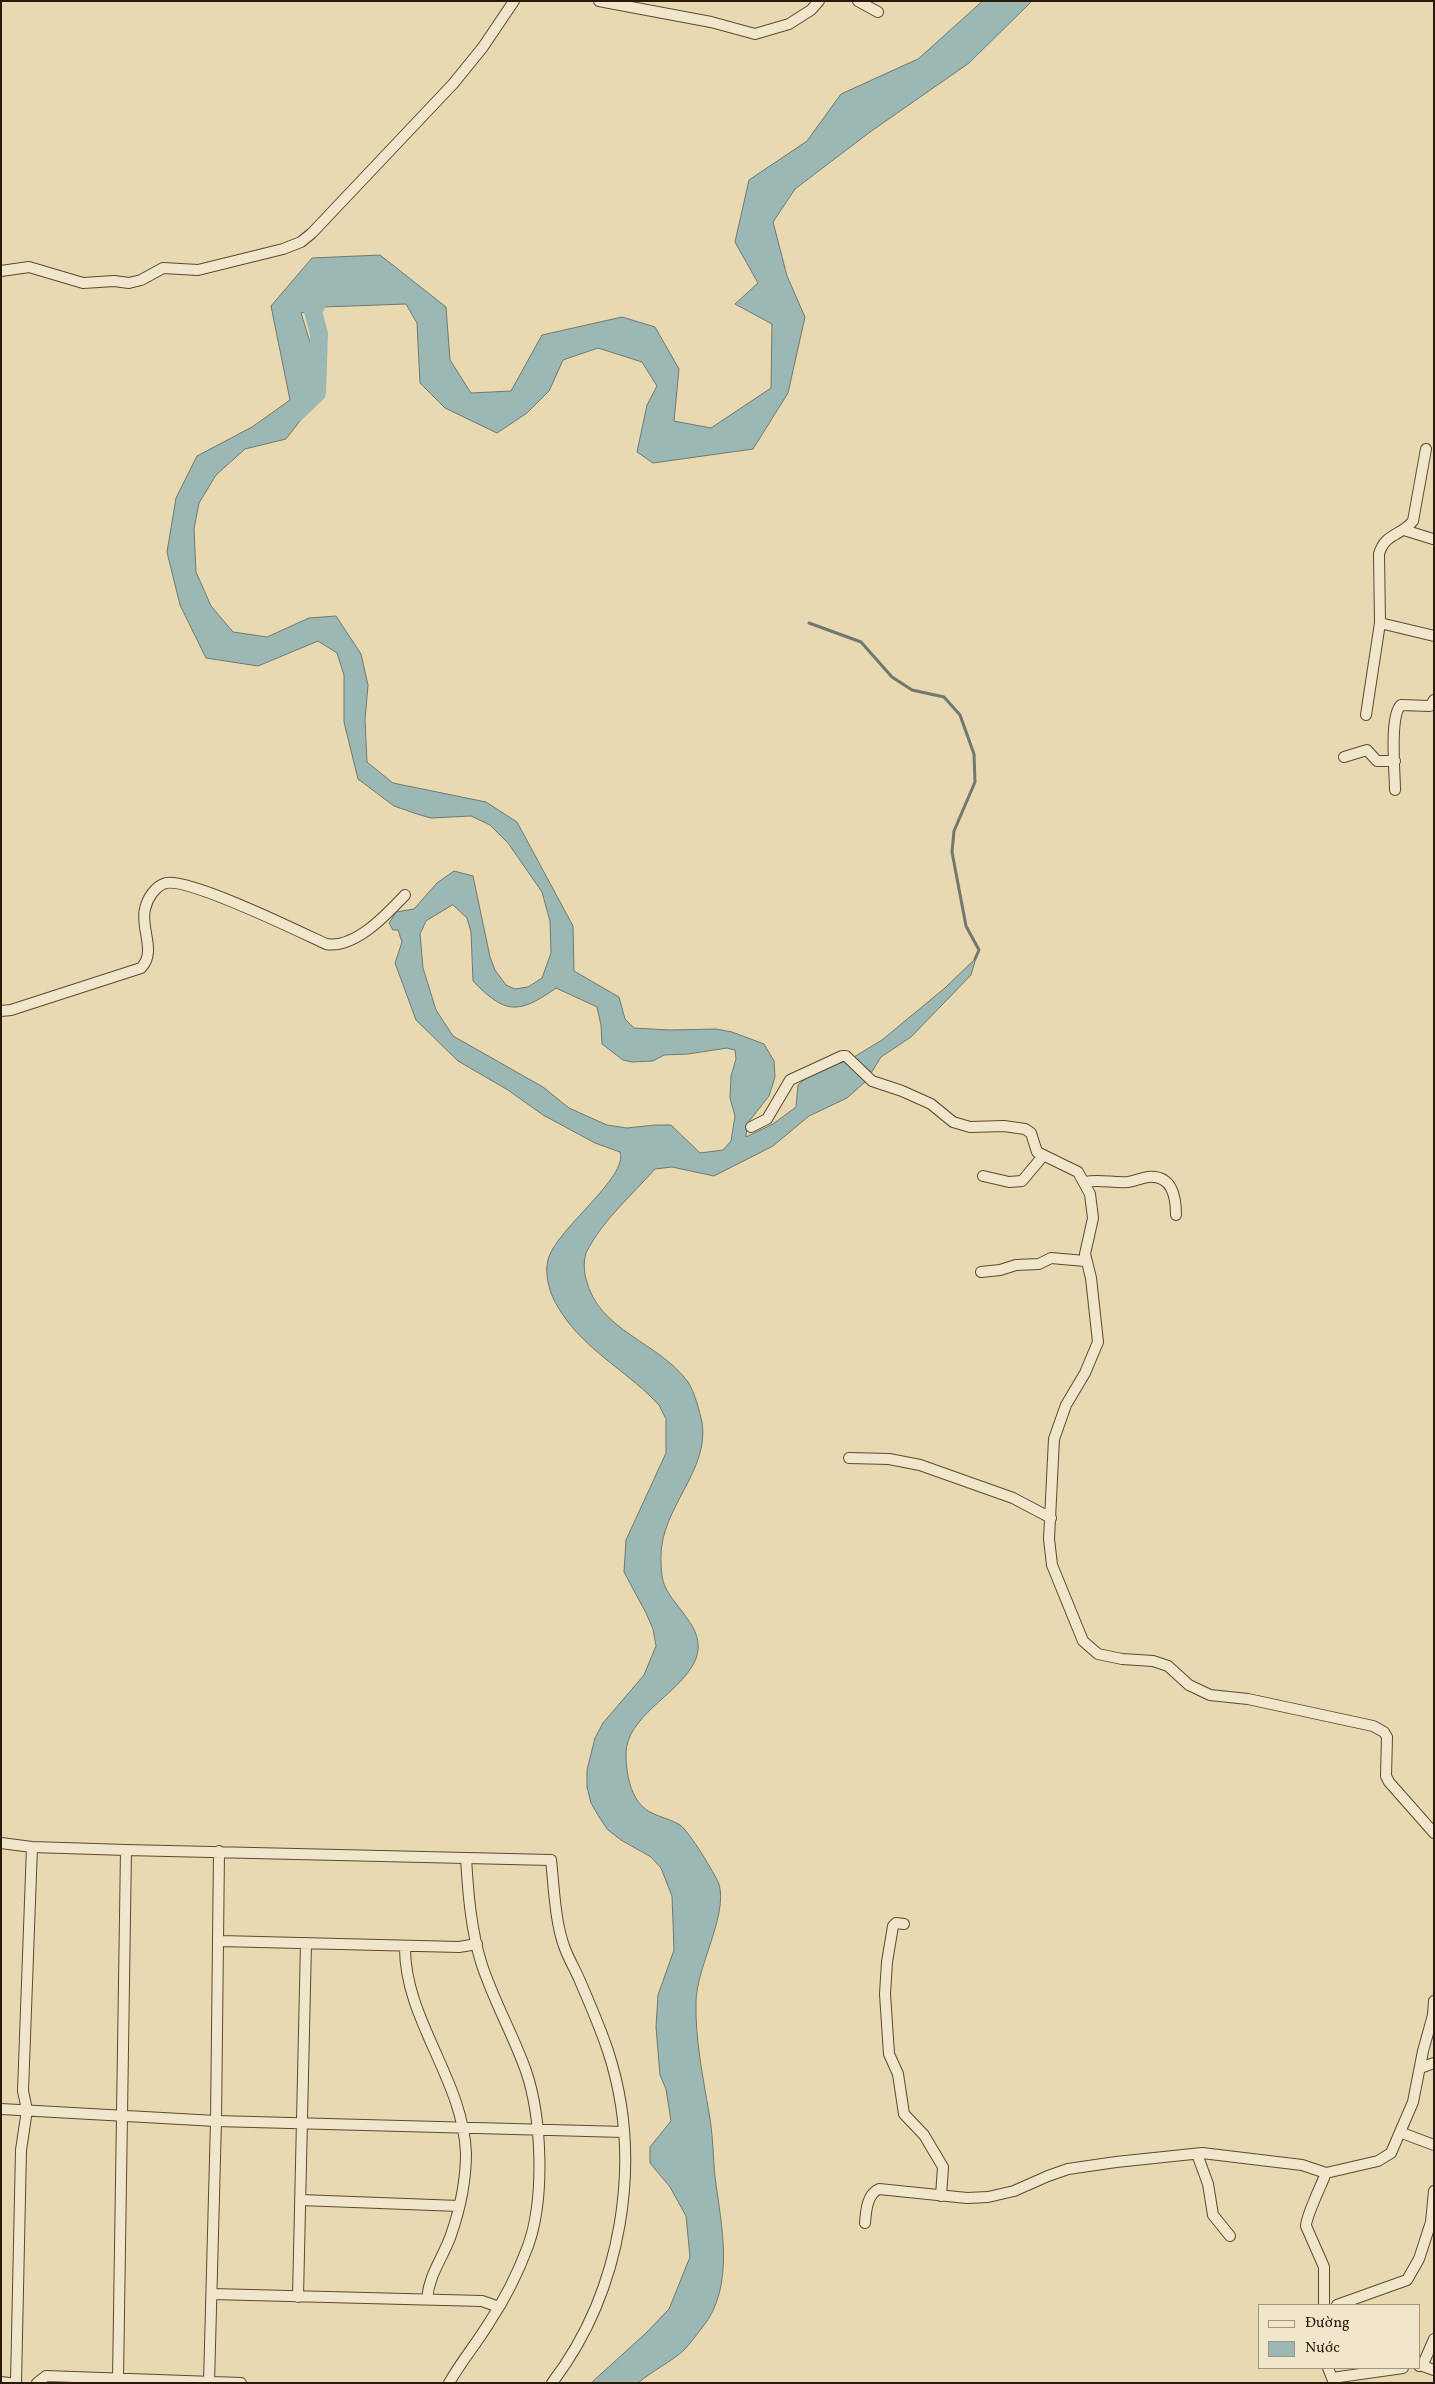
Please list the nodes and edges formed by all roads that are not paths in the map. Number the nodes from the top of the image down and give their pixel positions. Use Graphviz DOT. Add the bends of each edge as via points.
graph roads {
  1 [pos="514,1"];
  2 [pos="599,1"];
  3 [pos="819,1"];
  4 [pos="858,1"];
  5 [pos="878,12"];
  6 [pos="1,271"];
  7 [pos="1426,449"];
  8 [pos="1404,530"];
  9 [pos="1433,539"];
  10 [pos="1380,623"];
  11 [pos="1434,636"];
  12 [pos="1434,700"];
  13 [pos="1366,715"];
  14 [pos="1344,757"];
  15 [pos="1395,761"];
  16 [pos="1395,790"];
  17 [pos="405,895"];
  18 [pos="1,1011"];
  19 [pos="750,1127"];
  20 [pos="1043,1156"];
  21 [pos="983,1176"];
  22 [pos="1085,1182"];
  23 [pos="1176,1215"];
  24 [pos="1085,1261"];
  25 [pos="981,1272"];
  26 [pos="849,1458"];
  27 [pos="1051,1518"];
  28 [pos="1434,1833"];
  29 [pos="1,1843"];
  30 [pos="32,1847"];
  31 [pos="126,1850"];
  32 [pos="220,1851"];
  33 [pos="466,1858"];
  34 [pos="904,1924"];
  35 [pos="220,1942"];
  36 [pos="306,1943"];
  37 [pos="477,1944"];
  38 [pos="405,1946"];
  39 [pos="1434,2001"];
  40 [pos="1434,2063"];
  41 [pos="1420,2068"];
  42 [pos="1,2109"];
  43 [pos="27,2110"];
  44 [pos="123,2118"];
  45 [pos="216,2121"];
  46 [pos="302,2123"];
  47 [pos="462,2127"];
  48 [pos="537,2129"];
  49 [pos="624,2132"];
  50 [pos="1402,2133"];
  51 [pos="1434,2145"];
  52 [pos="1197,2154"];
  53 [pos="1326,2173"];
  54 [pos="1434,2191"];
  55 [pos="942,2196"];
  56 [pos="300,2200"];
  57 [pos="459,2206"];
  58 [pos="865,2224"];
  59 [pos="1230,2236"];
  60 [pos="212,2294"];
  61 [pos="298,2297"];
  62 [pos="428,2299"];
  63 [pos="1324,2304"];
  64 [pos="1340,2304"];
  65 [pos="499,2307"];
  66 [pos="1434,2339"];
  67 [pos="1420,2365"];
  68 [pos="1420,2366"];
  69 [pos="1397,2369"];
  70 [pos="1434,2370"];
  71 [pos="118,2380"];
  72 [pos="1333,2380"];
  73 [pos="1,2382"];
  74 [pos="209,2382"];
  75 [pos="9,2383"];
  76 [pos="16,2383"];
  77 [pos="31,2383"];
  78 [pos="38,2383"];
  79 [pos="241,2383"];
  80 [pos="449,2383"];
  81 [pos="552,2383"];
  1 -- 6 [label="street" via="453,84 312,233 295,246 207,269 163,268 129,283 83,283 29,267"];
  2 -- 3 [label="street" via="755,34 789,24"];
  4 -- 5 [label="street"];
  7 -- 8 [label="street" via="1412,521"];
  8 -- 9 [label="street"];
  8 -- 10 [label="street" via="1382,544 1379,554"];
  10 -- 11 [label="street"];
  10 -- 13 [label="street"];
  12 -- 15 [label="street" via="1430,706 1399,706"];
  14 -- 15 [label="street" via="1367,750 1377,761"];
  15 -- 16 [label="street"];
  17 -- 18 [label="street" via="381,920 337,946 178,882 164,884 152,892 146,905 143,916 149,952 141,968"];
  19 -- 20 [label="street" via="767,1119 790,1080 846,1056 872,1081 931,1104 960,1125 1025,1129 1031,1133 1037,1152"];
  20 -- 21 [label="street" via="1022,1181 1009,1182"];
  20 -- 22 [label="street" via="1078,1172"];
  22 -- 23 [label="street" via="1159,1179 1173,1188"];
  22 -- 24 [label="street" via="1094,1210"];
  24 -- 25 [label="street" via="1051,1258 1039,1264"];
  24 -- 27 [label="street" via="1091,1278 1098,1342 1057,1430 1053,1450"];
  26 -- 27 [label="street" via="889,1459 920,1466 1013,1498"];
  27 -- 28 [label="street" via="1052,1565 1077,1630 1090,1649 1110,1658 1153,1661 1168,1666 1194,1688 1210,1695 1248,1699 1373,1726 1384,1732 1387,1738 1386,1776 1389,1782"];
  29 -- 30 [label="street"];
  30 -- 31 [label="street"];
  30 -- 43 [label="street" via="23,2091"];
  31 -- 32 [label="street"];
  31 -- 44 [label="street"];
  32 -- 33 [label="street"];
  32 -- 35 [label="street"];
  33 -- 37 [label="street"];
  33 -- 49 [label="street" via="551,1860 564,1946 609,2053"];
  34 -- 55 [label="street" via="893,1926 887,1962 885,2011 889,2054 898,2074 904,2114 924,2135 943,2167"];
  35 -- 36 [label="street"];
  35 -- 45 [label="street"];
  36 -- 38 [label="street"];
  36 -- 46 [label="street"];
  37 -- 38 [label="street"];
  37 -- 48 [label="street" via="493,1998 526,2072"];
  38 -- 47 [label="street" via="405,1965 416,2000 450,2081"];
  39 -- 41 [label="street"];
  40 -- 41 [label="street"];
  41 -- 50 [label="street" via="1414,2102"];
  42 -- 43 [label="street"];
  43 -- 44 [label="street"];
  43 -- 76 [label="street" via="21,2150"];
  44 -- 45 [label="street"];
  44 -- 71 [label="street"];
  45 -- 46 [label="street"];
  45 -- 60 [label="street"];
  46 -- 47 [label="street"];
  46 -- 56 [label="street"];
  47 -- 48 [label="street"];
  47 -- 57 [label="street" via="465,2161"];
  48 -- 49 [label="street"];
  48 -- 65 [label="street" via="540,2171 536,2208 528,2244 511,2288"];
  49 -- 81 [label="street" via="624,2190 612,2259 600,2296 578,2342"];
  50 -- 51 [label="street"];
  50 -- 53 [label="street" via="1391,2154 1384,2159"];
  52 -- 53 [label="street" via="1302,2165"];
  52 -- 55 [label="street" via="1068,2169 1014,2191 988,2196"];
  52 -- 59 [label="street" via="1208,2184 1213,2215"];
  53 -- 63 [label="street" via="1306,2219 1306,2226 1324,2266"];
  54 -- 64 [label="street" via="1431,2222 1420,2259 1407,2280"];
  55 -- 58 [label="street" via="880,2189 870,2196"];
  56 -- 57 [label="street"];
  56 -- 61 [label="street"];
  57 -- 62 [label="street" via="451,2236 428,2282"];
  60 -- 61 [label="street"];
  60 -- 74 [label="street"];
  61 -- 62 [label="street"];
  62 -- 65 [label="street" via="482,2301"];
  65 -- 80 [label="street"];
  66 -- 67 [label="street" via="1427,2358"];
  68 -- 70 [label="street"];
  69 -- 72 [label="street"];
  71 -- 74 [label="street"];
  71 -- 78 [label="street" via="46,2376"];
  73 -- 75 [label="street"];
  74 -- 79 [label="street"];
  77 -- 78 [label="street"];
}
